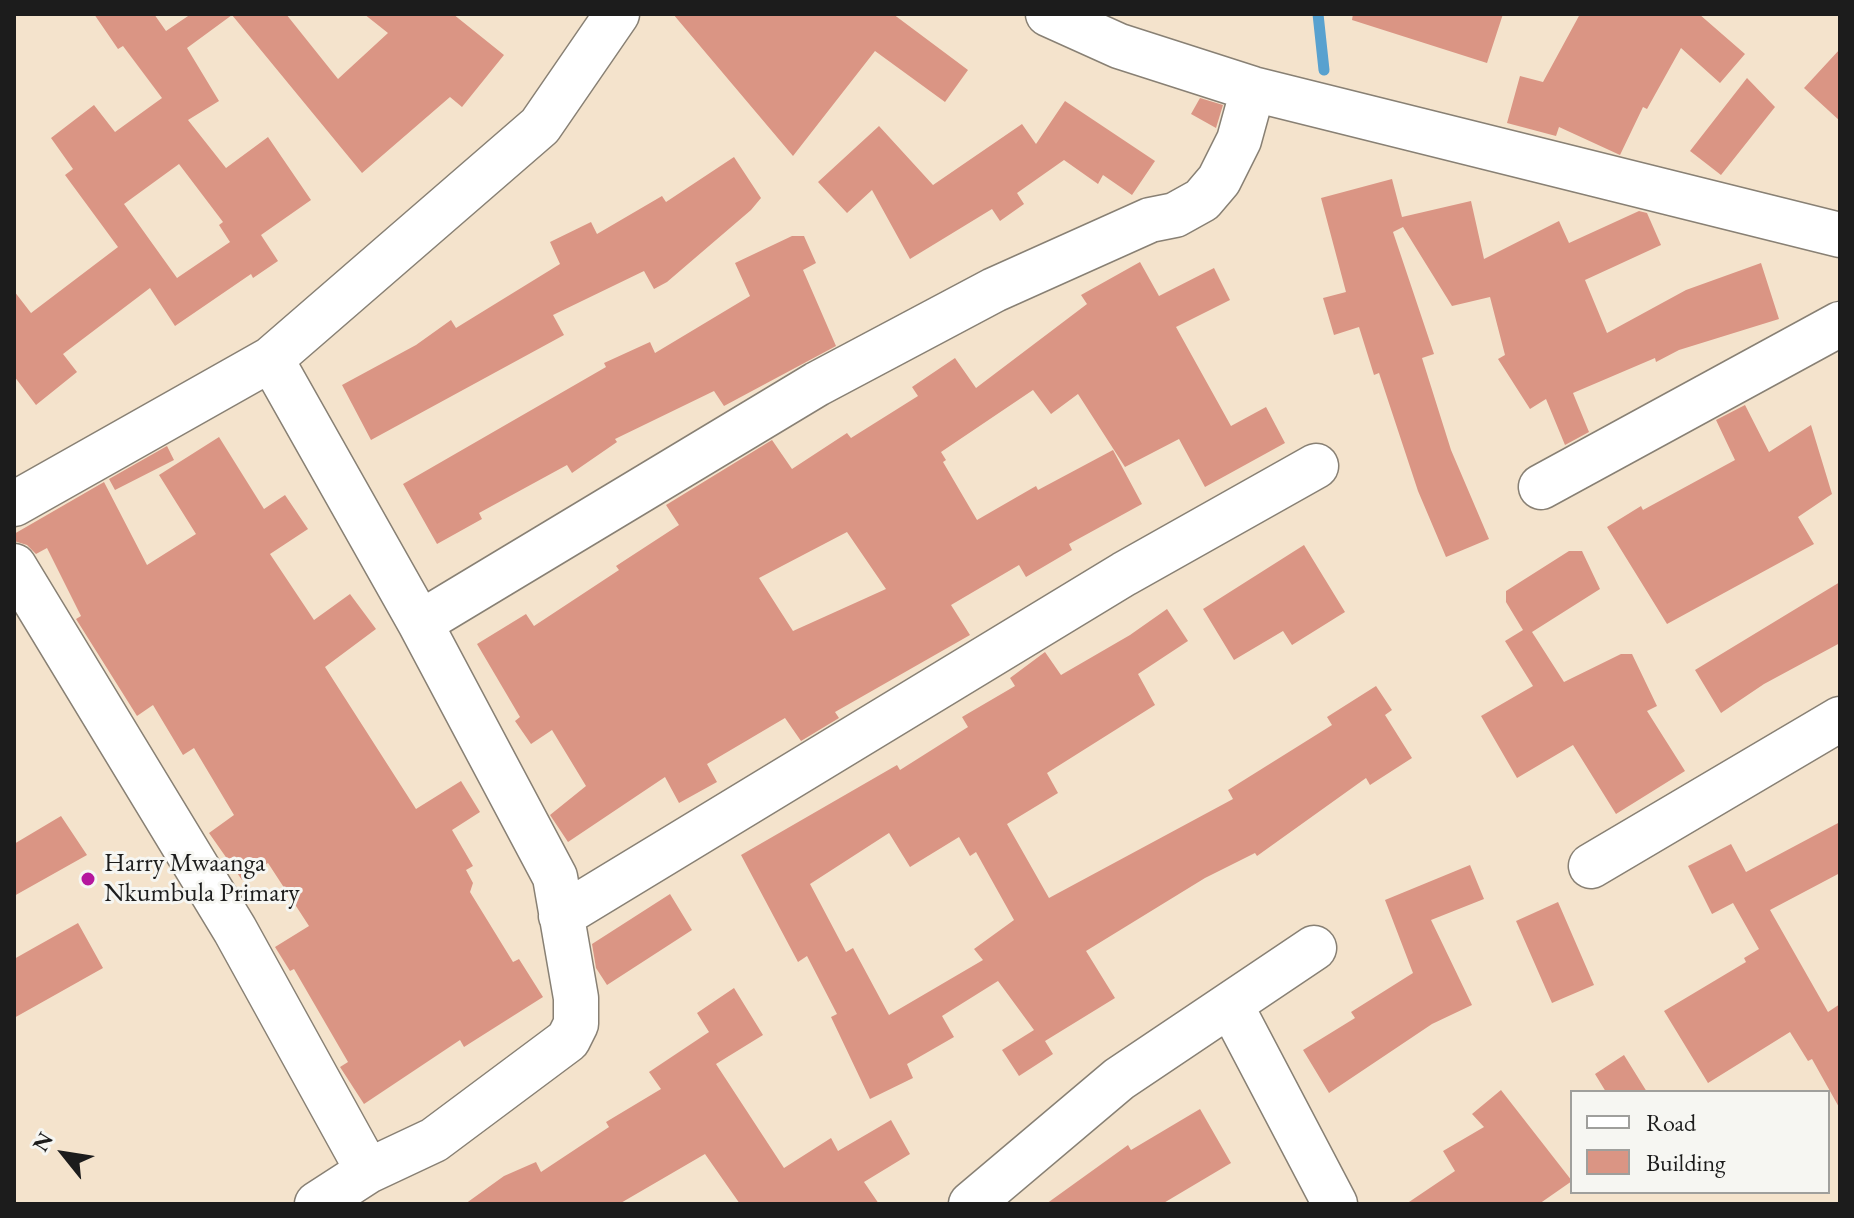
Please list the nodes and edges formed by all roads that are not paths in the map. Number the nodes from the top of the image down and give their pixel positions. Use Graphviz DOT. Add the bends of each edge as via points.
graph roads {
  1 [pos="617,14"];
  2 [pos="1048,14"];
  3 [pos="1253,89"];
  4 [pos="1840,235"];
  5 [pos="1840,324"];
  6 [pos="271,359"];
  7 [pos="1316,466"];
  8 [pos="1541,487"];
  9 [pos="14,504"];
  10 [pos="14,566"];
  11 [pos="420,623"];
  12 [pos="1840,719"];
  13 [pos="1591,866"];
  14 [pos="561,916"];
  15 [pos="1314,948"];
  16 [pos="1231,1006"];
  17 [pos="368,1171"];
  18 [pos="317,1204"];
  19 [pos="971,1204"];
  20 [pos="1335,1204"];
  1 -- 6 [label="street" via="540,126"];
  2 -- 3 [label="street" via="1119,46"];
  3 -- 4 [label="street"];
  3 -- 11 [label="street" via="1239,140 1202,200 994,290 817,384"];
  5 -- 8 [label="street"];
  6 -- 9 [label="street"];
  6 -- 11 [label="street"];
  7 -- 14 [label="street" via="1124,574"];
  10 -- 17 [label="street" via="235,930"];
  11 -- 14 [label="street" via="555,877"];
  12 -- 13 [label="street"];
  14 -- 17 [label="street" via="576,998 576,1024 568,1040 434,1140"];
  15 -- 16 [label="street"];
  16 -- 19 [label="street" via="1119,1079"];
  16 -- 20 [label="street"];
  17 -- 18 [label="street"];
}
